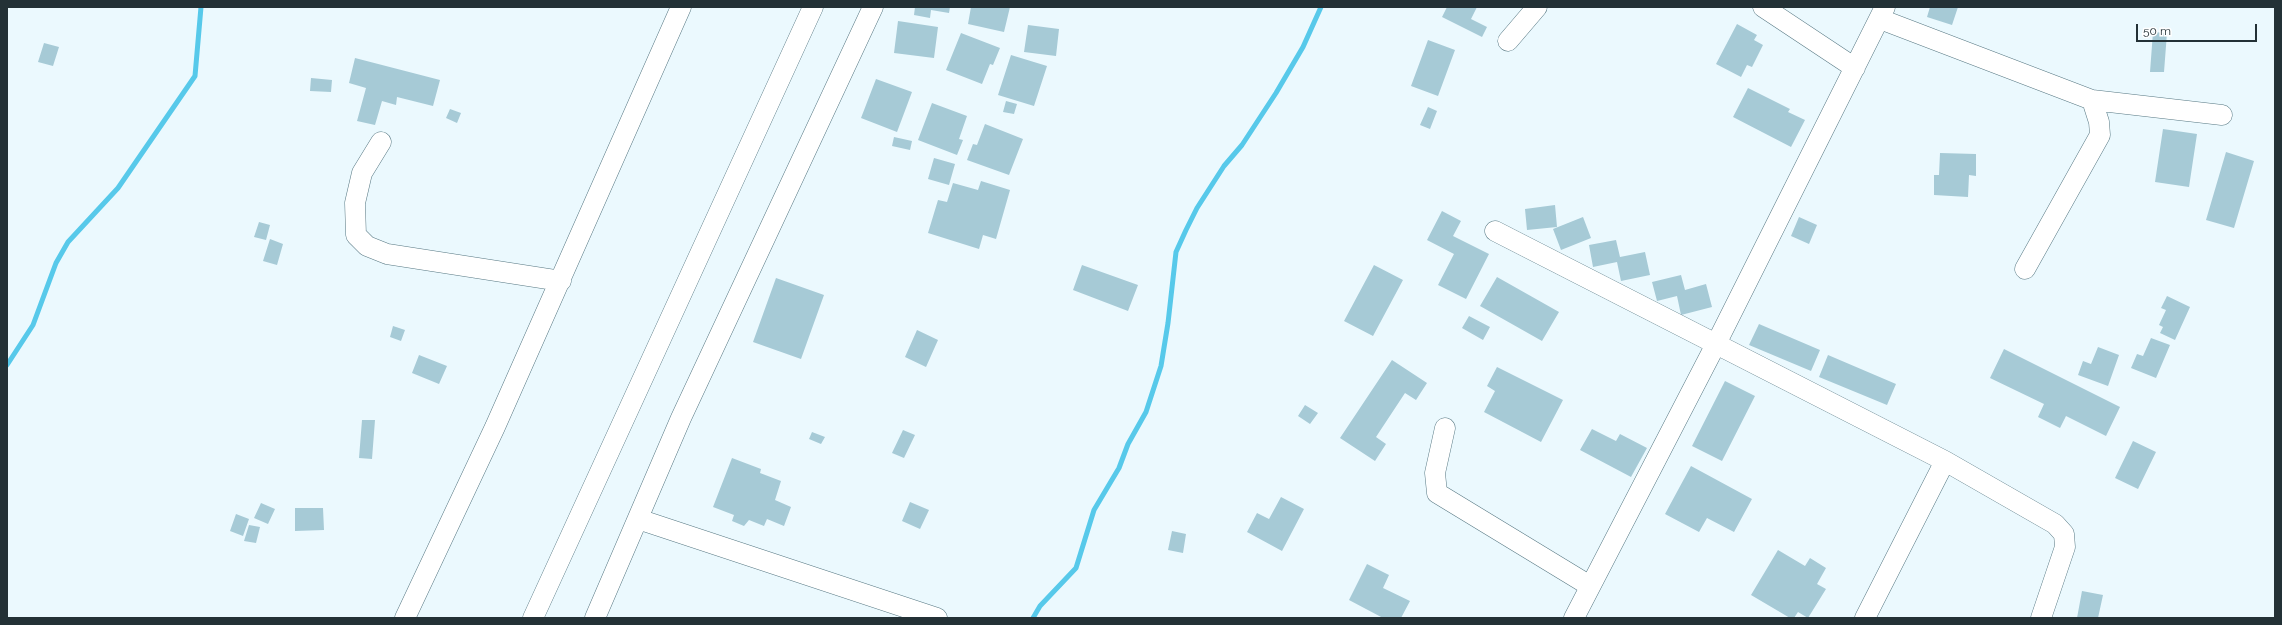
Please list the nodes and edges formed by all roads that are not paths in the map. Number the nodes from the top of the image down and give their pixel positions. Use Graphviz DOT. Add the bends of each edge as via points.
graph roads {
  1 [pos="681,7"];
  2 [pos="813,7"];
  3 [pos="873,7"];
  4 [pos="1537,7"];
  5 [pos="1763,7"];
  6 [pos="1882,13"];
  7 [pos="1508,41"];
  8 [pos="1855,68"];
  9 [pos="2092,100"];
  10 [pos="2222,115"];
  11 [pos="381,142"];
  12 [pos="1495,231"];
  13 [pos="2025,269"];
  14 [pos="561,281"];
  15 [pos="1716,344"];
  16 [pos="1445,428"];
  17 [pos="1945,461"];
  18 [pos="638,519"];
  19 [pos="1590,586"];
  20 [pos="405,618"];
  21 [pos="533,618"];
  22 [pos="595,618"];
  23 [pos="938,618"];
  24 [pos="1574,618"];
  25 [pos="1865,618"];
  26 [pos="2041,618"];
  1 -- 14 [label="street"];
  2 -- 21 [label="street"];
  3 -- 18 [label="street" via="681,418"];
  4 -- 7 [label="street"];
  5 -- 8 [label="street"];
  6 -- 8 [label="street"];
  6 -- 9 [label="street"];
  8 -- 15 [label="street"];
  9 -- 10 [label="street"];
  9 -- 13 [label="street" via="2100,135"];
  11 -- 14 [label="street" via="362,173 355,203 356,235 367,246 387,254"];
  12 -- 15 [label="street"];
  14 -- 20 [label="street"];
  15 -- 17 [label="street"];
  15 -- 19 [label="street"];
  16 -- 19 [label="street" via="1435,473 1437,493"];
  17 -- 25 [label="street"];
  17 -- 26 [label="street" via="2055,524 2064,534 2065,547"];
  18 -- 22 [label="street"];
  18 -- 23 [label="street"];
  19 -- 24 [label="street"];
}
